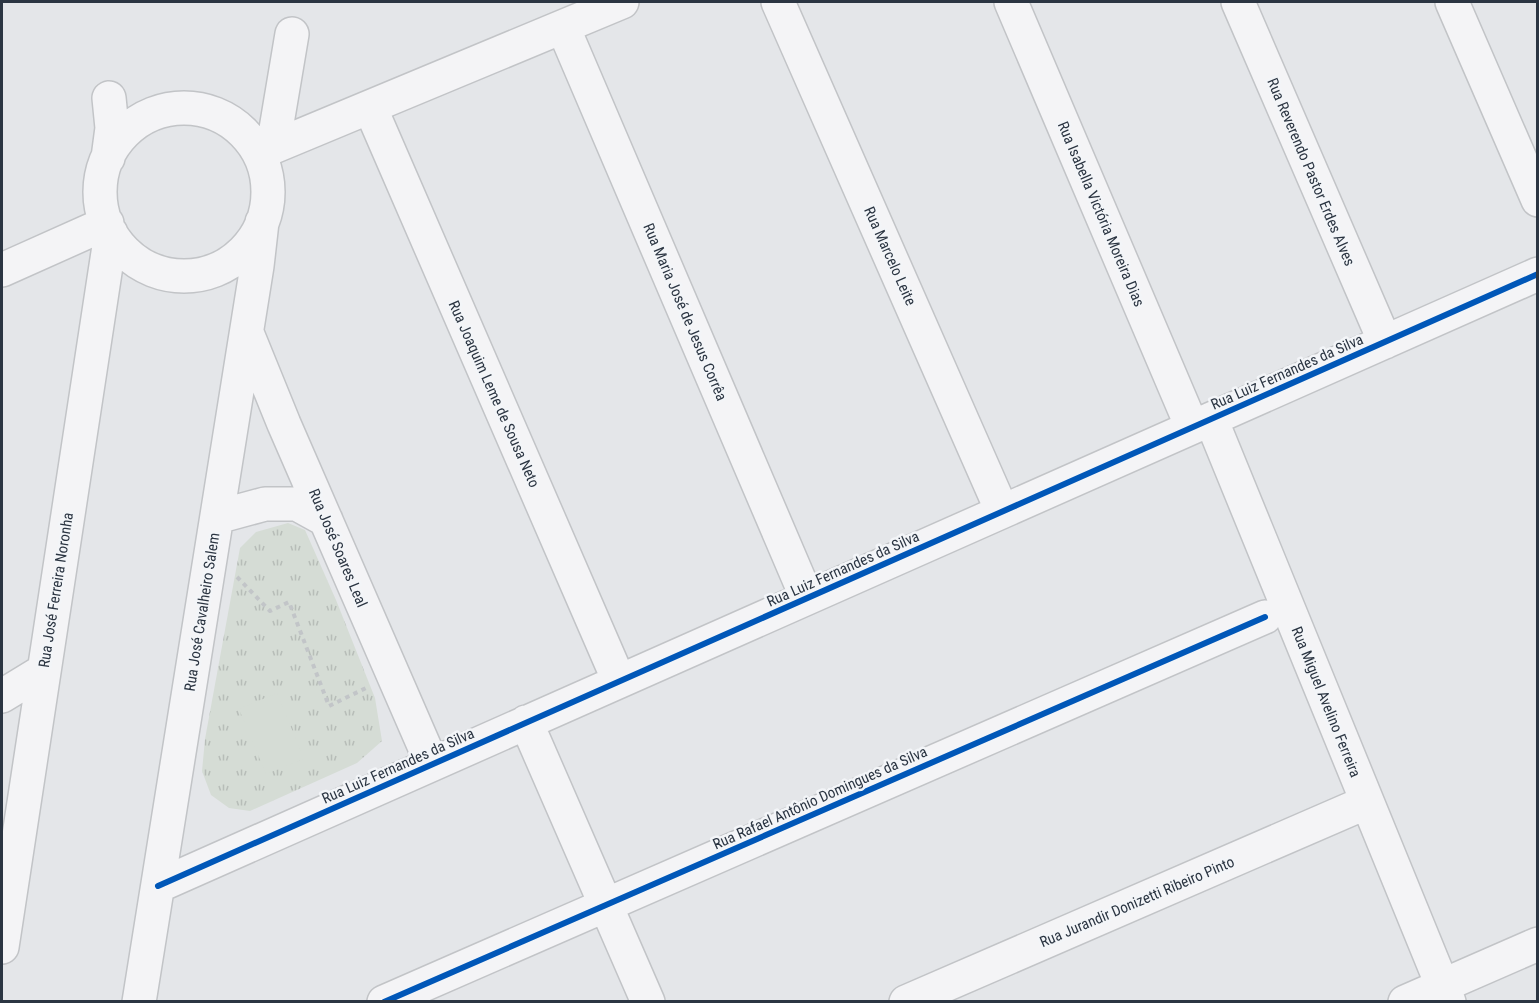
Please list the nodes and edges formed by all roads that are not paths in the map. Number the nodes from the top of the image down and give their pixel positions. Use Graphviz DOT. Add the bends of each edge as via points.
graph roads {
  1 [pos="622,2"];
  2 [pos="778,2"];
  3 [pos="1011,2"];
  4 [pos="1238,2"];
  5 [pos="1452,2"];
  6 [pos="563,27"];
  7 [pos="292,34"];
  8 [pos="109,98"];
  9 [pos="370,107"];
  10 [pos="266,150"];
  11 [pos="108,158"];
  12 [pos="1538,200"];
  13 [pos="262,222"];
  14 [pos="109,228"];
  15 [pos="2,270"];
  16 [pos="1538,274"];
  17 [pos="247,331"];
  18 [pos="1385,342"];
  19 [pos="1201,423"];
  20 [pos="1002,511"];
  21 [pos="217,516"];
  22 [pos="326,520"];
  23 [pos="807,598"];
  24 [pos="1265,617"];
  25 [pos="44,671"];
  26 [pos="619,681"];
  27 [pos="2,696"];
  28 [pos="526,722"];
  29 [pos="432,764"];
  30 [pos="1367,802"];
  31 [pos="8,847"];
  32 [pos="158,886"];
  33 [pos="606,904"];
  34 [pos="2,941"];
  35 [pos="1538,944"];
  36 [pos="1446,994"];
  37 [pos="139,1002"];
  38 [pos="384,1002"];
  39 [pos="648,1002"];
  40 [pos="906,1002"];
  41 [pos="1405,1002"];
  1 -- 6 [label="street"];
  2 -- 20 [label="street, Rua Marcelo Leite"];
  3 -- 19 [label="street, Rua Isabella Victória Moreira Dias"];
  4 -- 18 [label="street, Rua Reverendo Pastor Erdes Alves"];
  5 -- 12 [label="street"];
  6 -- 9 [label="street"];
  6 -- 23 [label="street, Rua Maria José de Jesus Corrêa"];
  7 -- 10 [label="street"];
  8 -- 11 [label="street" via="112,128"];
  9 -- 10 [label="street"];
  9 -- 26 [label="street, Rua Joaquim Leme de Sousa Neto"];
  10 -- 11 [label="street" via="224,117 178,108 133,125"];
  10 -- 13 [label="street" via="268,197"];
  11 -- 14 [label="street" via="101,200"];
  13 -- 14 [label="street" via="240,254 220,267 180,276 147,267 126,253"];
  13 -- 17 [label="street, Rua José Cavalheiro Salem"];
  14 -- 15 [label="street"];
  14 -- 25 [label="street, Rua José Ferreira Noronha"];
  16 -- 18 [label="street, Rua Luiz Fernandes da Silva"];
  17 -- 21 [label="street, Rua José Cavalheiro Salem"];
  17 -- 22 [label="street, Rua José Soares Leal"];
  18 -- 19 [label="street, Rua Luiz Fernandes da Silva"];
  19 -- 20 [label="street, Rua Luiz Fernandes da Silva"];
  19 -- 30 [label="street, Rua Miguel Avelino Ferreira"];
  20 -- 23 [label="street, Rua Luiz Fernandes da Silva"];
  21 -- 22 [label="street" via="265,504 297,504"];
  21 -- 32 [label="street, Rua José Cavalheiro Salem"];
  22 -- 29 [label="street, Rua José Soares Leal"];
  23 -- 26 [label="street, Rua Luiz Fernandes da Silva"];
  24 -- 33 [label="street, Rua Rafael Antônio Domingues da Silva"];
  25 -- 27 [label="street"];
  25 -- 31 [label="street, Rua José Ferreira Noronha"];
  26 -- 28 [label="street, Rua Luiz Fernandes da Silva"];
  28 -- 29 [label="street, Rua Luiz Fernandes da Silva"];
  28 -- 33 [label="street"];
  29 -- 32 [label="street, Rua Luiz Fernandes da Silva"];
  30 -- 36 [label="street, Rua Miguel Avelino Ferreira"];
  30 -- 40 [label="street, Rua Jurandir Donizetti Ribeiro Pinto"];
  31 -- 34 [label="street, Rua José Ferreira Noronha"];
  32 -- 37 [label="street, Rua José Cavalheiro Salem"];
  33 -- 38 [label="street, Rua Rafael Antônio Domingues da Silva"];
  33 -- 39 [label="street"];
  35 -- 36 [label="street"];
  36 -- 41 [label="street"];
}
